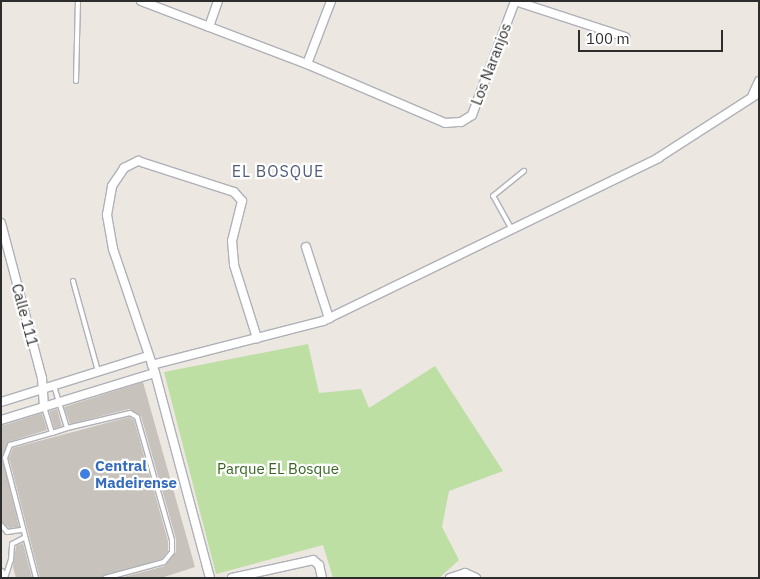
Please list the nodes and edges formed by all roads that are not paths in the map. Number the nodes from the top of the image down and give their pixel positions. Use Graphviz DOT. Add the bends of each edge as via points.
graph roads {
  1 [pos="78,1"];
  2 [pos="141,1"];
  3 [pos="218,1"];
  4 [pos="331,1"];
  5 [pos="514,1"];
  6 [pos="209,27"];
  7 [pos="624,37"];
  8 [pos="307,64"];
  9 [pos="759,80"];
  10 [pos="76,81"];
  11 [pos="756,94"];
  12 [pos="524,171"];
  13 [pos="1,223"];
  14 [pos="511,228"];
  15 [pos="306,247"];
  16 [pos="73,281"];
  17 [pos="329,318"];
  18 [pos="257,338"];
  19 [pos="148,356"];
  20 [pos="153,369"];
  21 [pos="98,371"];
  22 [pos="53,384"];
  23 [pos="44,387"];
  24 [pos="1,402"];
  25 [pos="60,402"];
  26 [pos="44,407"];
  27 [pos="1,420"];
  28 [pos="68,428"];
  29 [pos="52,433"];
  30 [pos="1,525"];
  31 [pos="21,530"];
  32 [pos="24,538"];
  33 [pos="1,572"];
  34 [pos="4,578"];
  35 [pos="36,578"];
  36 [pos="105,578"];
  37 [pos="210,578"];
  38 [pos="232,578"];
  39 [pos="322,578"];
  40 [pos="450,578"];
  41 [pos="476,578"];
  1 -- 10 [label="lane"];
  2 -- 6 [label="street"];
  3 -- 6 [label="street"];
  4 -- 8 [label="street"];
  5 -- 7 [label="street"];
  5 -- 8 [label="street, Los Naranjos" via="472,115 461,122 445,123"];
  6 -- 8 [label="street"];
  9 -- 11 [label="street"];
  11 -- 14 [label="street" via="708,129 658,158"];
  12 -- 14 [label="lane" via="492,196"];
  13 -- 23 [label="street, Calle 111"];
  14 -- 17 [label="street"];
  15 -- 17 [label="street"];
  16 -- 21 [label="lane"];
  17 -- 18 [label="street"];
  18 -- 19 [label="street" via="234,264 232,242 242,201 234,192 138,161 124,168 112,186 107,215 113,249"];
  18 -- 20 [label="street"];
  19 -- 20 [label="street"];
  19 -- 21 [label="street"];
  20 -- 25 [label="street"];
  20 -- 37 [label="street"];
  21 -- 22 [label="street"];
  22 -- 23 [label="street"];
  22 -- 25 [label="lane"];
  23 -- 24 [label="street"];
  23 -- 26 [label="street, Calle 111"];
  25 -- 26 [label="street"];
  25 -- 28 [label="lane"];
  26 -- 27 [label="street"];
  26 -- 29 [label="lane"];
  28 -- 29 [label="lane"];
  28 -- 36 [label="lane" via="130,413 137,417 172,540 172,552 164,562"];
  29 -- 31 [label="lane" via="10,445 5,450"];
  30 -- 31 [label="lane" via="7,532"];
  31 -- 32 [label="lane"];
  32 -- 34 [label="lane" via="12,544 11,560"];
  32 -- 35 [label="lane"];
  33 -- 34 [label="street"];
  38 -- 39 [label="street" via="305,560 313,560 319,565"];
  40 -- 41 [label="street" via="465,572"];
}
